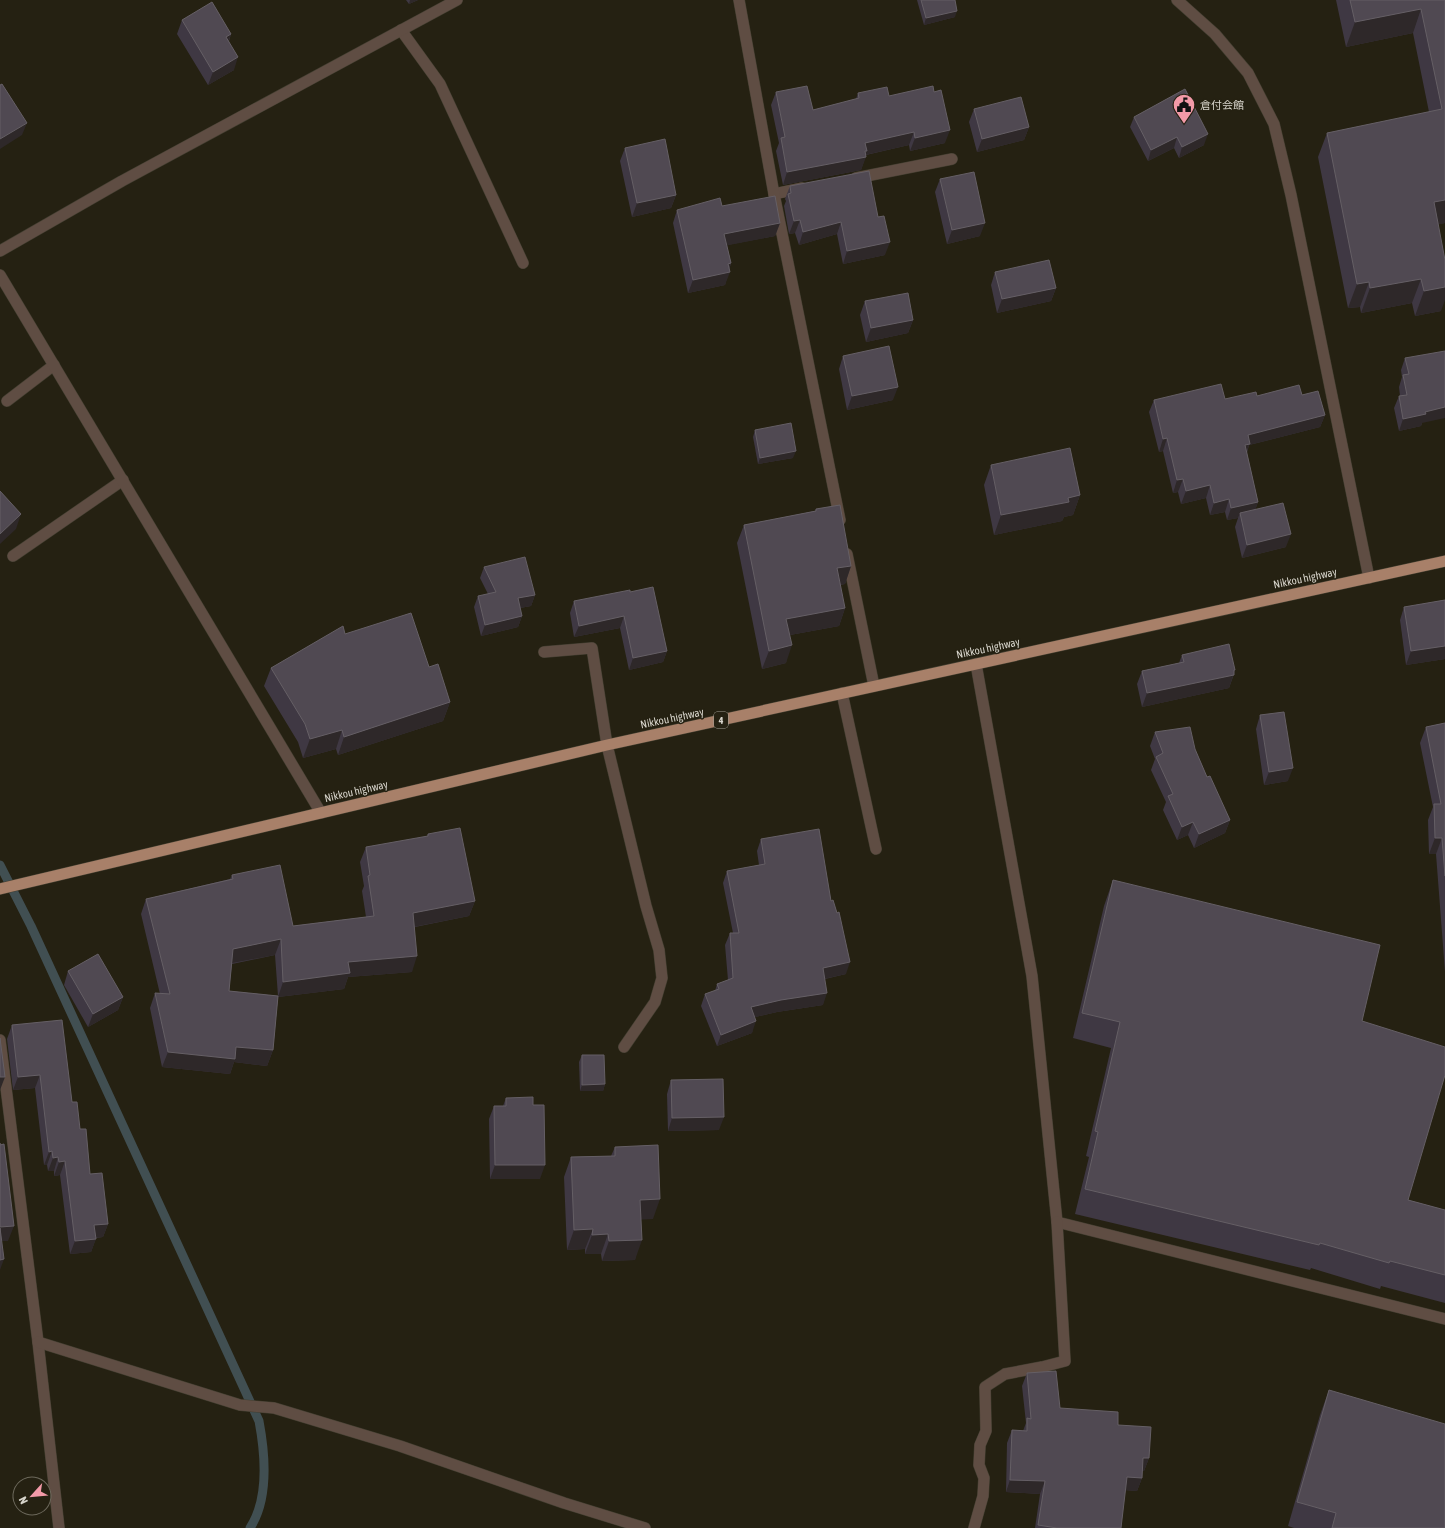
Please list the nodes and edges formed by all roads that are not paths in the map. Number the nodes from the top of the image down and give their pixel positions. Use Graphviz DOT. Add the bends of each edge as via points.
graph roads {
  1 [pos="457,0"];
  2 [pos="739,0"];
  3 [pos="1177,0"];
  4 [pos="401,30"];
  5 [pos="952,159"];
  6 [pos="844,180"];
  7 [pos="813,186"];
  8 [pos="774,194"];
  9 [pos="0,251"];
  10 [pos="523,263"];
  11 [pos="0,275"];
  12 [pos="54,364"];
  13 [pos="7,401"];
  14 [pos="123,480"];
  15 [pos="842,530"];
  16 [pos="846,546"];
  17 [pos="13,556"];
  18 [pos="1445,561"];
  19 [pos="1369,578"];
  20 [pos="544,652"];
  21 [pos="976,664"];
  22 [pos="874,686"];
  23 [pos="842,694"];
  24 [pos="607,745"];
  25 [pos="321,813"];
  26 [pos="876,849"];
  27 [pos="0,889"];
  28 [pos="0,1040"];
  29 [pos="624,1047"];
  30 [pos="1057,1222"];
  31 [pos="1445,1319"];
  32 [pos="38,1342"];
  33 [pos="59,1528"];
  34 [pos="645,1528"];
  35 [pos="974,1528"];
  1 -- 4 [label="street"];
  2 -- 8 [label="street"];
  3 -- 19 [label="street" via="1215,34 1248,73 1274,124 1291,195"];
  4 -- 9 [label="street"];
  4 -- 10 [label="street" via="440,84"];
  5 -- 6 [label="street"];
  7 -- 8 [label="street"];
  8 -- 15 [label="street"];
  11 -- 12 [label="street"];
  12 -- 13 [label="street"];
  12 -- 14 [label="street"];
  14 -- 17 [label="street"];
  14 -- 25 [label="street"];
  16 -- 22 [label="street"];
  18 -- 19 [label="highway, Nikkou highway / 4"];
  19 -- 21 [label="highway, Nikkou highway / 4"];
  20 -- 24 [label="street" via="592,648"];
  21 -- 22 [label="highway, Nikkou highway / 4"];
  21 -- 30 [label="street" via="1032,976"];
  22 -- 23 [label="highway, Nikkou highway / 4"];
  23 -- 24 [label="highway, Nikkou highway / 4"];
  23 -- 26 [label="street"];
  24 -- 25 [label="highway, Nikkou highway / 4"];
  24 -- 29 [label="street" via="659,950 662,978 655,1002"];
  25 -- 27 [label="highway, Nikkou highway / 4"];
  28 -- 32 [label="street"];
  30 -- 31 [label="street"];
  30 -- 35 [label="street" via="1065,1361 1042,1368 1004,1374 985,1387 986,1431 980,1445 979,1465 984,1478 983,1496"];
  32 -- 33 [label="street"];
  32 -- 34 [label="street" via="240,1405 274,1408 392,1444"];
}
